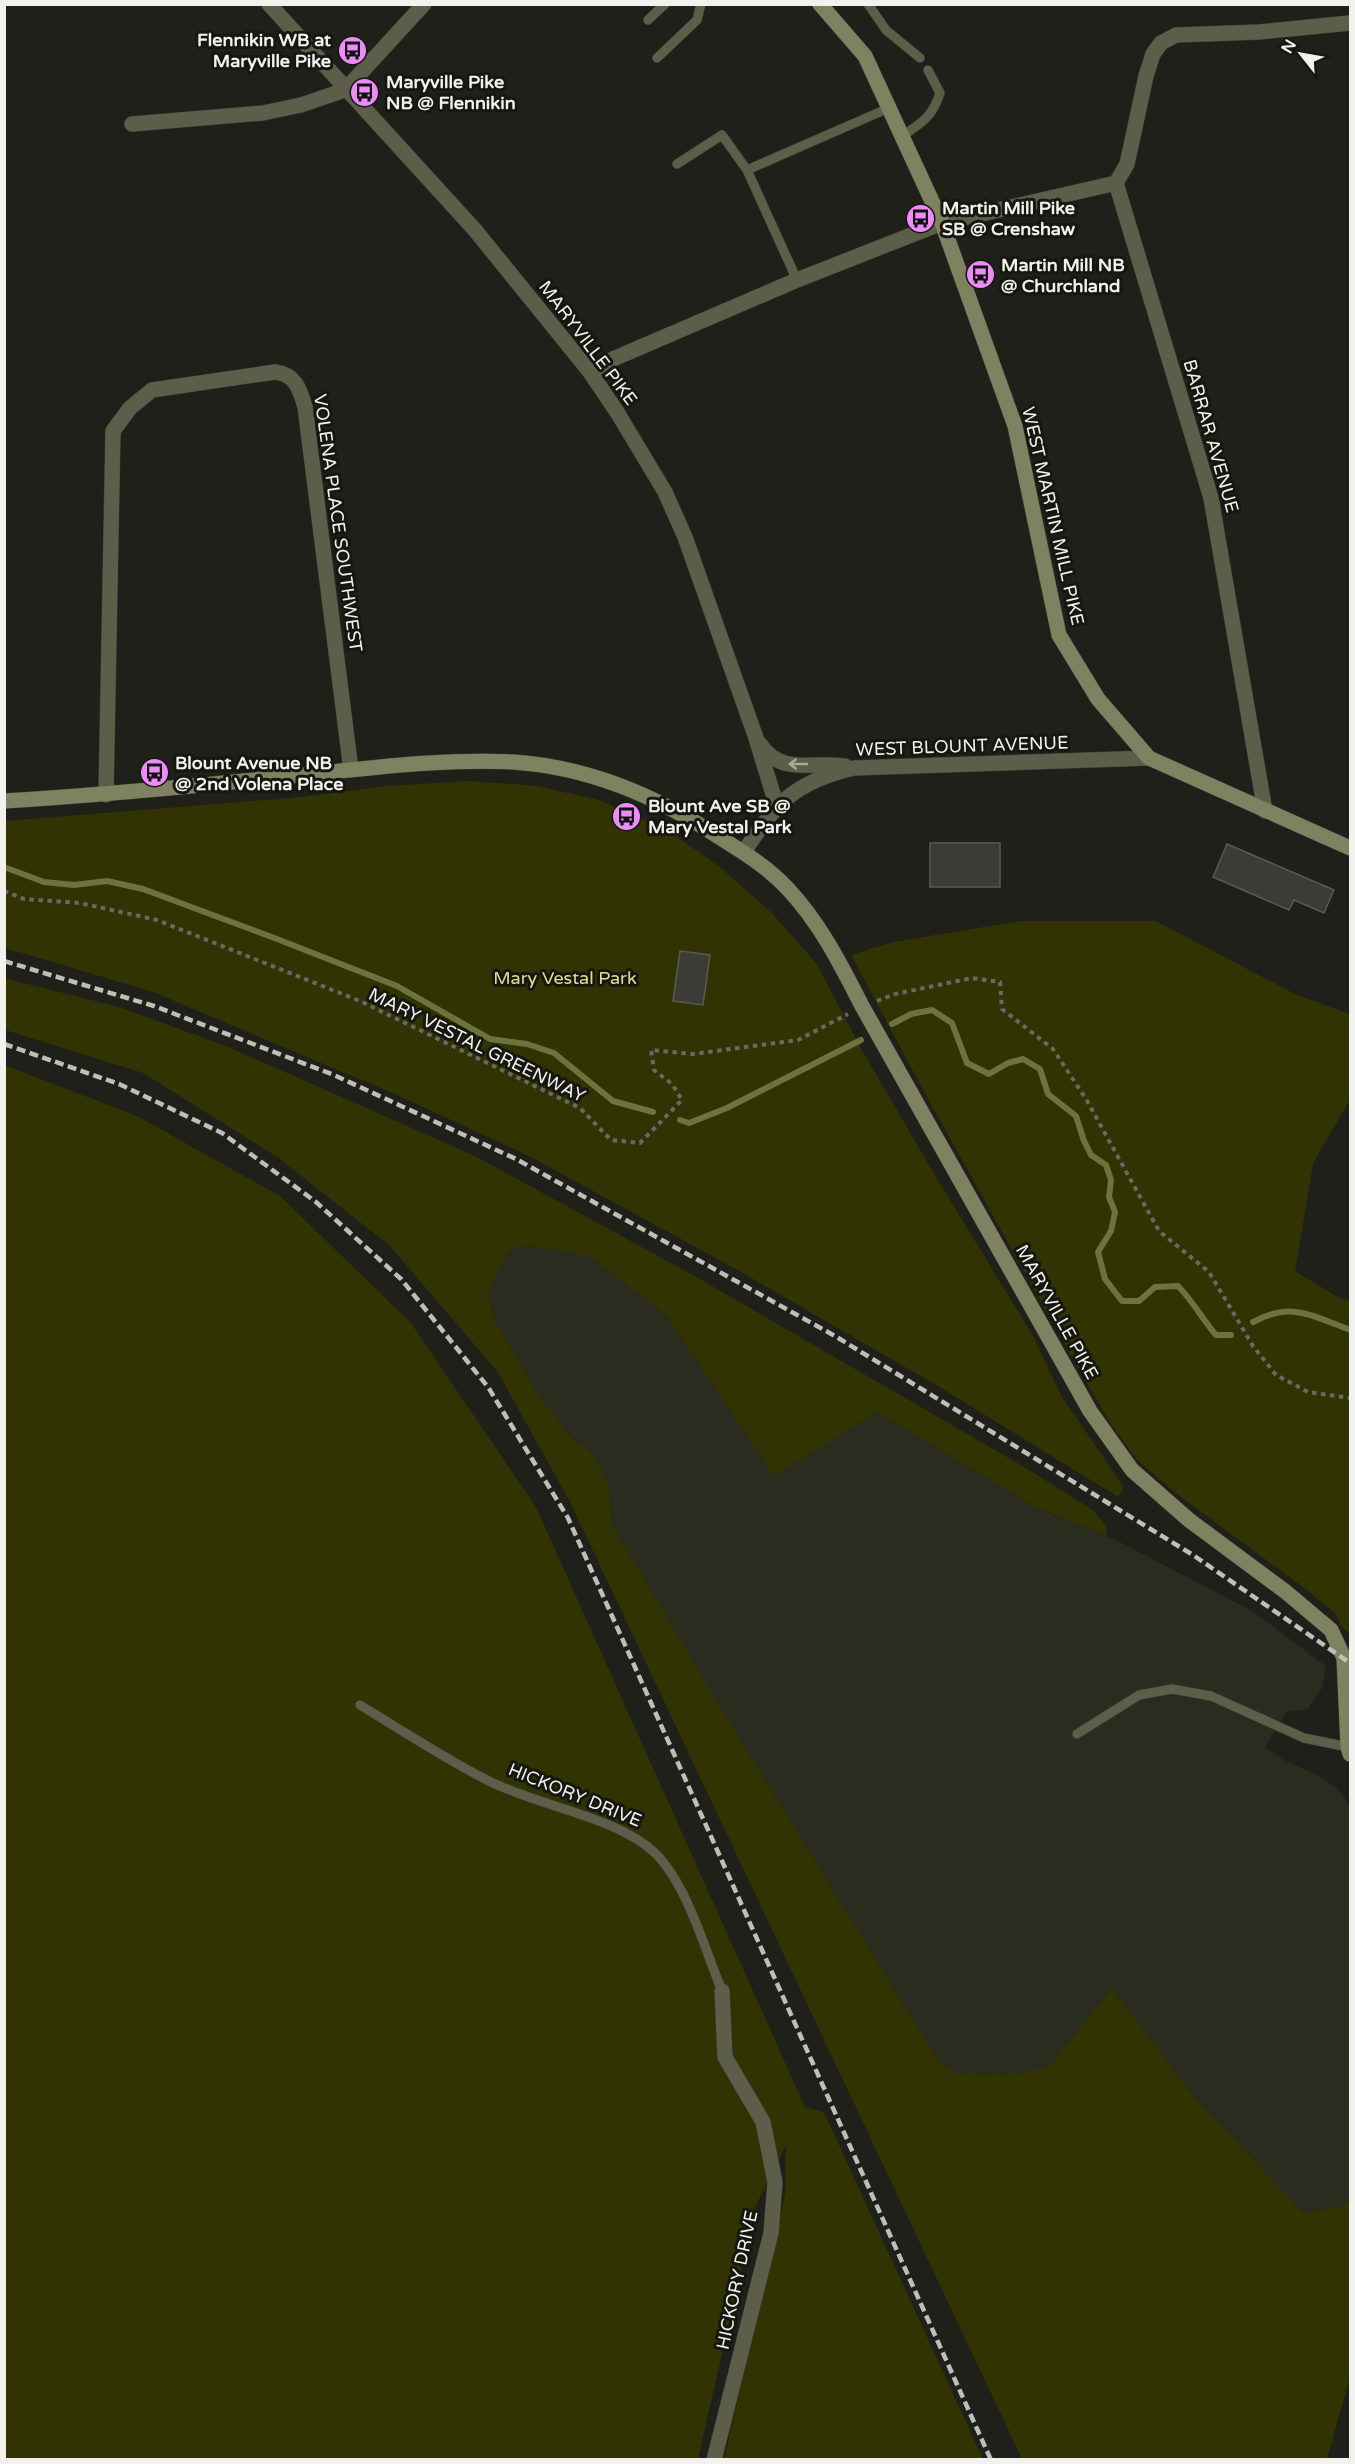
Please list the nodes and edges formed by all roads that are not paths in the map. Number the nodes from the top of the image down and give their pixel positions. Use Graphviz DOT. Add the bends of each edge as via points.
graph roads {
  1 [pos="269,4"];
  2 [pos="424,4"];
  3 [pos="665,4"];
  4 [pos="701,4"];
  5 [pos="868,4"];
  6 [pos="822,5"];
  7 [pos="648,20"];
  8 [pos="1350,22"];
  9 [pos="657,58"];
  10 [pos="920,58"];
  11 [pos="928,70"];
  12 [pos="345,90"];
  13 [pos="889,108"];
  14 [pos="132,124"];
  15 [pos="902,136"];
  16 [pos="678,164"];
  17 [pos="747,170"];
  18 [pos="1116,183"];
  19 [pos="942,223"];
  20 [pos="797,280"];
  21 [pos="590,372"];
  22 [pos="755,735"];
  23 [pos="1149,758"];
  24 [pos="854,768"];
  25 [pos="351,770"];
  26 [pos="105,795"];
  27 [pos="4,801"];
  28 [pos="777,807"];
  29 [pos="1266,811"];
  30 [pos="1350,848"];
  31 [pos="744,852"];
  32 [pos="1345,1646"];
  33 [pos="360,1705"];
  34 [pos="1077,1734"];
  35 [pos="1349,1751"];
  36 [pos="722,1991"];
  37 [pos="714,2460"];
  1 -- 12 [label="street, MARYVILLE PIKE"];
  2 -- 12 [label="street"];
  3 -- 7 [label="lane"];
  4 -- 9 [label="lane" via="697,20"];
  5 -- 10 [label="lane" via="886,30"];
  6 -- 13 [label="street, WEST MARTIN MILL PIKE" via="865,56"];
  8 -- 18 [label="street" via="1259,32 1176,35 1161,43 1146,76 1127,164"];
  11 -- 15 [label="lane" via="940,93 936,107 922,123"];
  12 -- 14 [label="street" via="263,113"];
  12 -- 21 [label="street, MARYVILLE PIKE" via="475,230"];
  13 -- 15 [label="street, WEST MARTIN MILL PIKE"];
  13 -- 17 [label="lane"];
  15 -- 19 [label="street, WEST MARTIN MILL PIKE"];
  16 -- 17 [label="lane" via="722,135"];
  17 -- 20 [label="lane"];
  18 -- 19 [label="street"];
  18 -- 29 [label="street, BARRAR AVENUE" via="1211,498"];
  19 -- 20 [label="street"];
  19 -- 23 [label="street, WEST MARTIN MILL PIKE" via="1015,426 1059,635 1098,699"];
  20 -- 21 [label="street"];
  21 -- 22 [label="street, MARYVILLE PIKE" via="659,482 677,519"];
  24 -- 22 [label="street, one-way" via="778,762 766,753"];
  22 -- 28 [label="street, MARYVILLE PIKE"];
  23 -- 24 [label="street, WEST BLOUNT AVENUE"];
  23 -- 29 [label="street, WEST MARTIN MILL PIKE"];
  24 -- 28 [label="street, WEST BLOUNT AVENUE" via="808,783"];
  25 -- 26 [label="street"];
  25 -- 26 [label="street, VOLENA PLACE SOUTHWEST" via="305,407 296,382 275,372 152,390 130,408 113,431"];
  25 -- 31 [label="street" via="473,761 562,769 594,776 657,800"];
  26 -- 27 [label="street"];
  28 -- 31 [label="street, WEST BLOUNT AVENUE"];
  29 -- 30 [label="street, WEST MARTIN MILL PIKE"];
  31 -- 32 [label="street, MARYVILLE PIKE" via="788,889 831,946 1090,1411 1132,1470 1189,1520 1309,1610"];
  32 -- 35 [label="street, MARYVILLE PIKE"];
  33 -- 36 [label="lane, HICKORY DRIVE" via="490,1782 629,1834 655,1853 676,1879"];
  34 -- 35 [label="lane" via="1139,1695 1172,1689 1211,1695 1304,1738"];
  36 -- 37 [label="street, HICKORY DRIVE" via="725,2057 763,2122 775,2182 771,2234"];
}
